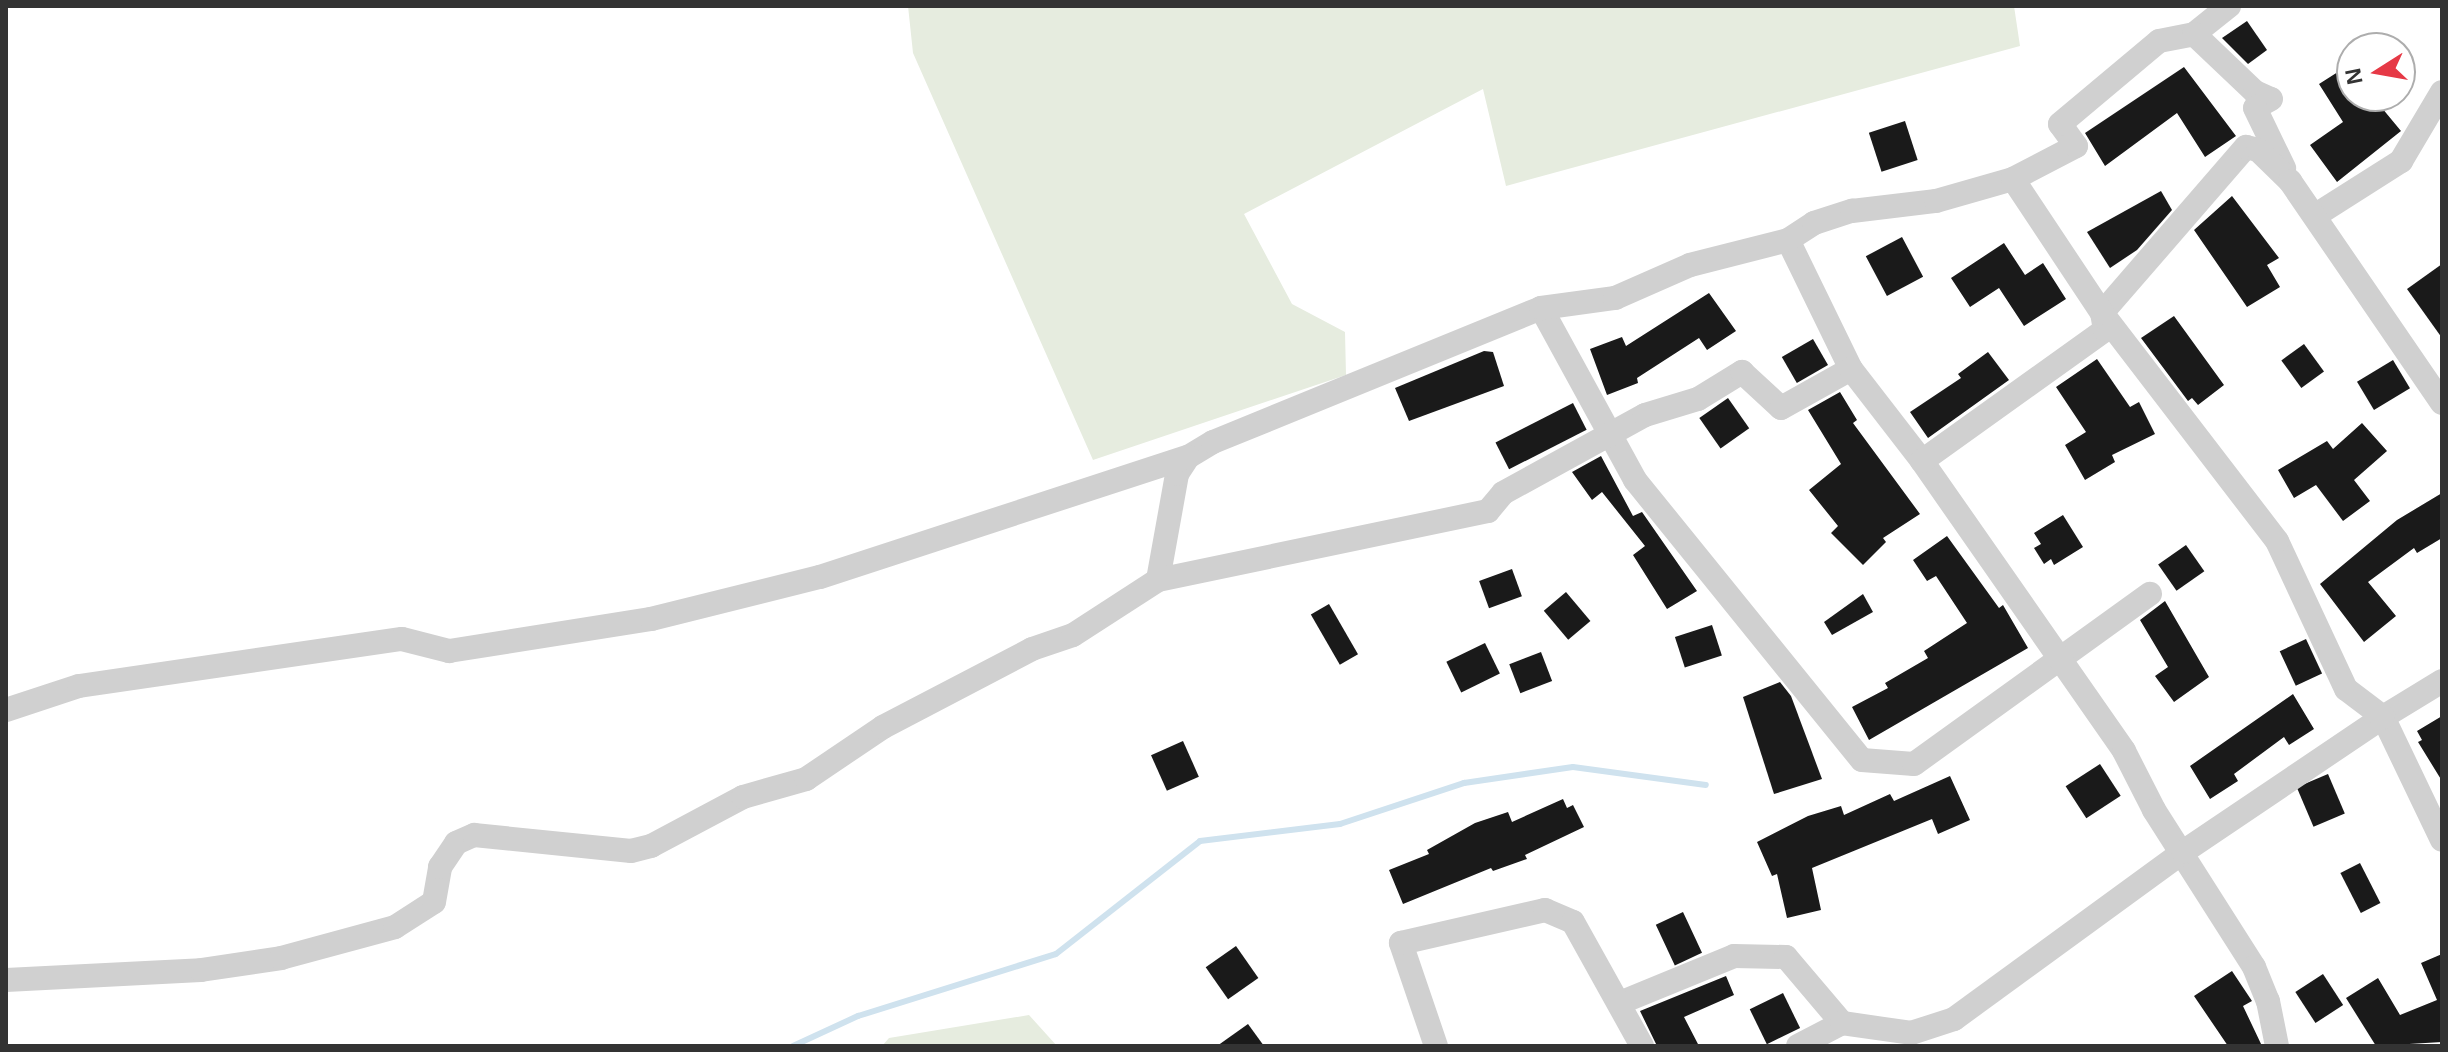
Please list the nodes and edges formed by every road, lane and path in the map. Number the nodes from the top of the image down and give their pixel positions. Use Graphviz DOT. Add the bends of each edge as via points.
graph roads {
  1 [pos="2229,6"];
  2 [pos="2194,34"];
  3 [pos="2442,92"];
  4 [pos="2013,179"];
  5 [pos="2290,181"];
  6 [pos="2316,215"];
  7 [pos="1788,240"];
  8 [pos="1541,308"];
  9 [pos="2102,313"];
  10 [pos="1851,369"];
  11 [pos="2442,403"];
  12 [pos="1612,435"];
  13 [pos="1188,457"];
  14 [pos="1922,461"];
  15 [pos="1158,580"];
  16 [pos="2150,594"];
  17 [pos="2060,660"];
  18 [pos="2442,681"];
  19 [pos="6,710"];
  20 [pos="2383,717"];
  21 [pos="2442,840"];
  22 [pos="2183,852"];
  23 [pos="6,980"];
  24 [pos="1622,1002"];
  25 [pos="1842,1023"];
  26 [pos="1436,1046"];
  27 [pos="1642,1046"];
  28 [pos="1798,1046"];
  29 [pos="2277,1046"];
  1 -- 2 [label="street"];
  2 -- 4 [label="street" via="2159,41 2060,124 2076,146"];
  2 -- 5 [label="street" via="2255,92 2271,99 2255,108"];
  3 -- 6 [label="street" via="2401,161"];
  4 -- 7 [label="street" via="1936,201 1852,211 1814,223"];
  4 -- 9 [label="street"];
  5 -- 6 [label="street"];
  5 -- 9 [label="street" via="2258,150 2246,147"];
  6 -- 11 [label="street"];
  7 -- 8 [label="street" via="1690,265 1615,298"];
  7 -- 10 [label="street"];
  8 -- 12 [label="street"];
  8 -- 13 [label="street" via="1374,373"];
  9 -- 14 [label="street" via="2105,330"];
  9 -- 20 [label="street" via="2277,541 2346,689"];
  10 -- 12 [label="street" via="1781,408 1742,372 1698,399 1645,415"];
  10 -- 14 [label="street"];
  12 -- 15 [label="street" via="1503,493 1488,511"];
  12 -- 17 [label="street" via="1635,480 1862,760 1914,764"];
  13 -- 15 [label="street" via="1177,474"];
  13 -- 19 [label="street" via="820,577 651,619 449,651 402,639 79,686"];
  14 -- 17 [label="street"];
  15 -- 23 [label="street" via="1073,635 1032,649 883,727 806,779 743,797 651,846 631,851 474,835 456,843 440,867 434,902 395,927 281,958 201,970"];
  16 -- 17 [label="street"];
  17 -- 22 [label="street" via="2124,751"];
  18 -- 20 [label="street"];
  20 -- 21 [label="street"];
  20 -- 22 [label="street"];
  22 -- 25 [label="street" via="1954,1019 1911,1033"];
  22 -- 29 [label="street" via="2254,967"];
  24 -- 25 [label="street" via="1734,956 1786,957"];
  24 -- 26 [label="street" via="1573,922 1545,910 1401,943"];
  24 -- 27 [label="street"];
  25 -- 28 [label="street"];
}
